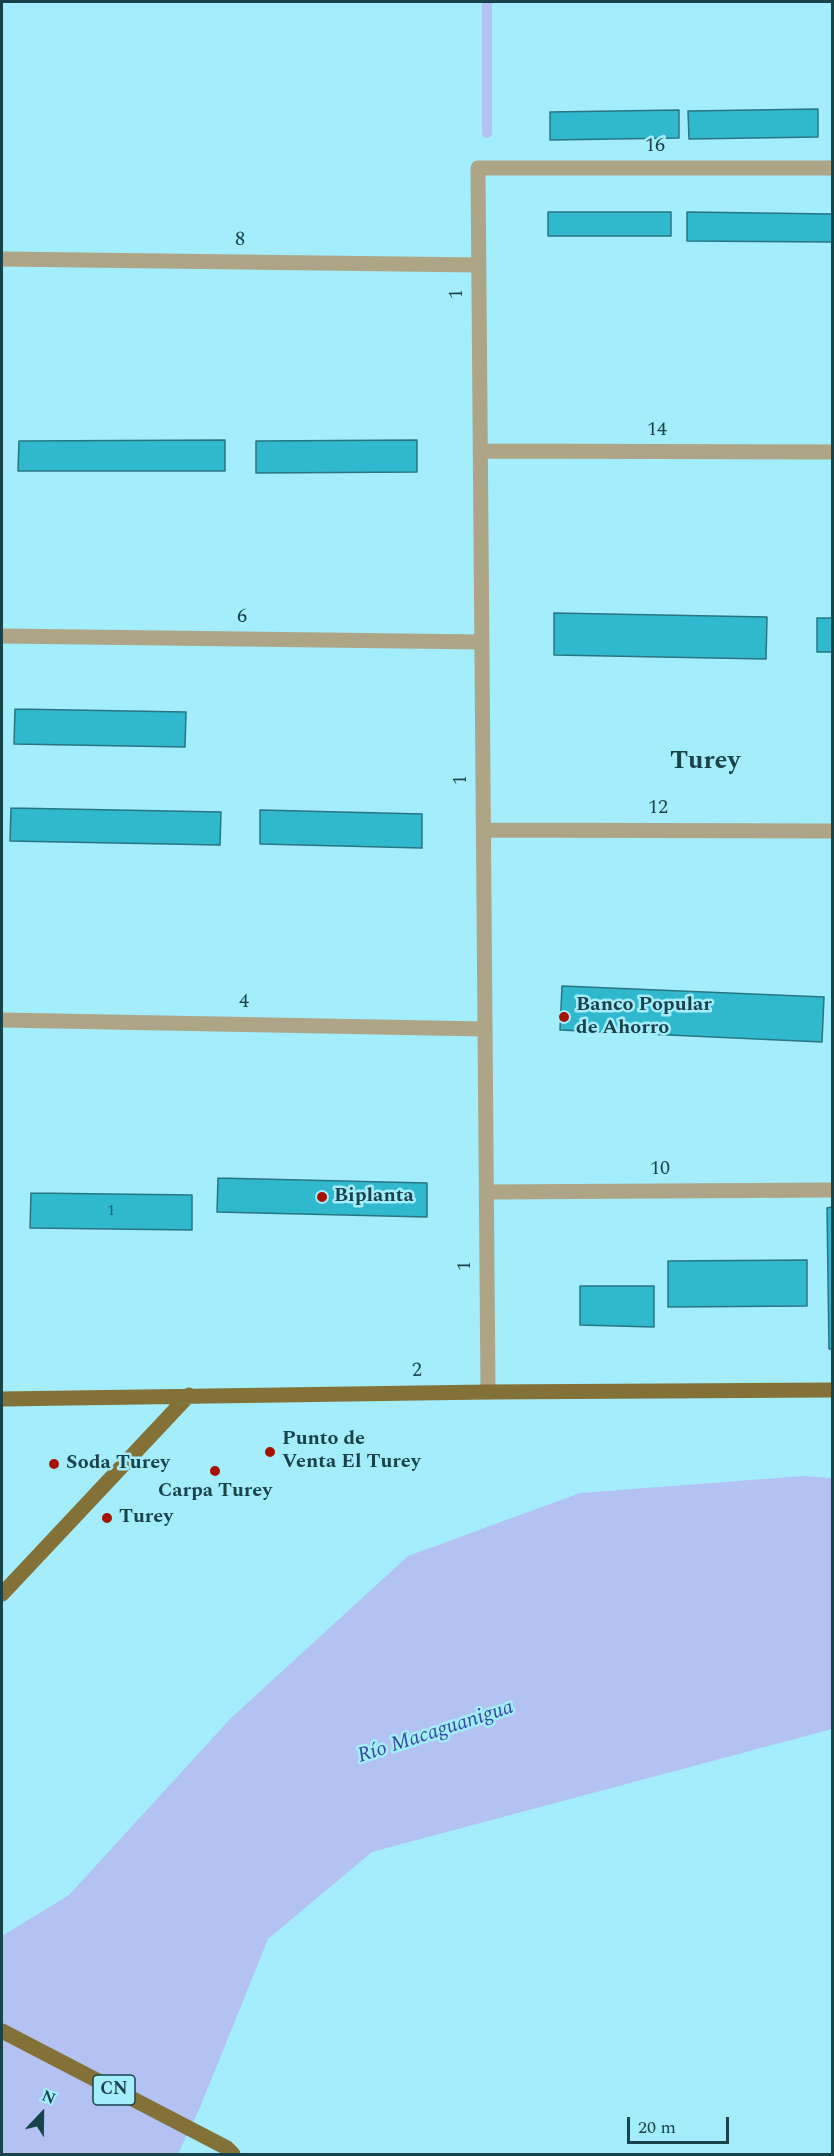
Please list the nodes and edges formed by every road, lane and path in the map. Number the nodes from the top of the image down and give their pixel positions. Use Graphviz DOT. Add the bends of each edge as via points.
graph roads {
  1 [pos="478,168"];
  2 [pos="832,168"];
  3 [pos="2,259"];
  4 [pos="479,265"];
  5 [pos="480,451"];
  6 [pos="832,452"];
  7 [pos="2,636"];
  8 [pos="482,642"];
  9 [pos="484,830"];
  10 [pos="832,831"];
  11 [pos="2,1020"];
  12 [pos="485,1029"];
  13 [pos="832,1190"];
  14 [pos="487,1192"];
  15 [pos="832,1390"];
  16 [pos="488,1392"];
  17 [pos="189,1395"];
  18 [pos="2,1399"];
  19 [pos="2,1594"];
  20 [pos="2,2031"];
  21 [pos="230,2151"];
  1 -- 2 [label="street, 16"];
  1 -- 4 [label="street, 1"];
  3 -- 4 [label="street, 8"];
  4 -- 5 [label="street, 1"];
  5 -- 6 [label="street, 14"];
  5 -- 8 [label="street, 1"];
  7 -- 8 [label="street, 6"];
  8 -- 9 [label="street, 1"];
  9 -- 10 [label="street, 12"];
  9 -- 12 [label="street, 1"];
  11 -- 12 [label="street, 4"];
  12 -- 14 [label="street, 1"];
  13 -- 14 [label="street, 10"];
  14 -- 16 [label="street, 1"];
  15 -- 16 [label="main road, 2"];
  16 -- 17 [label="main road, 2"];
  17 -- 18 [label="main road, 2"];
  17 -- 19 [label="main road"];
  20 -- 21 [label="main road, CN"];
}
